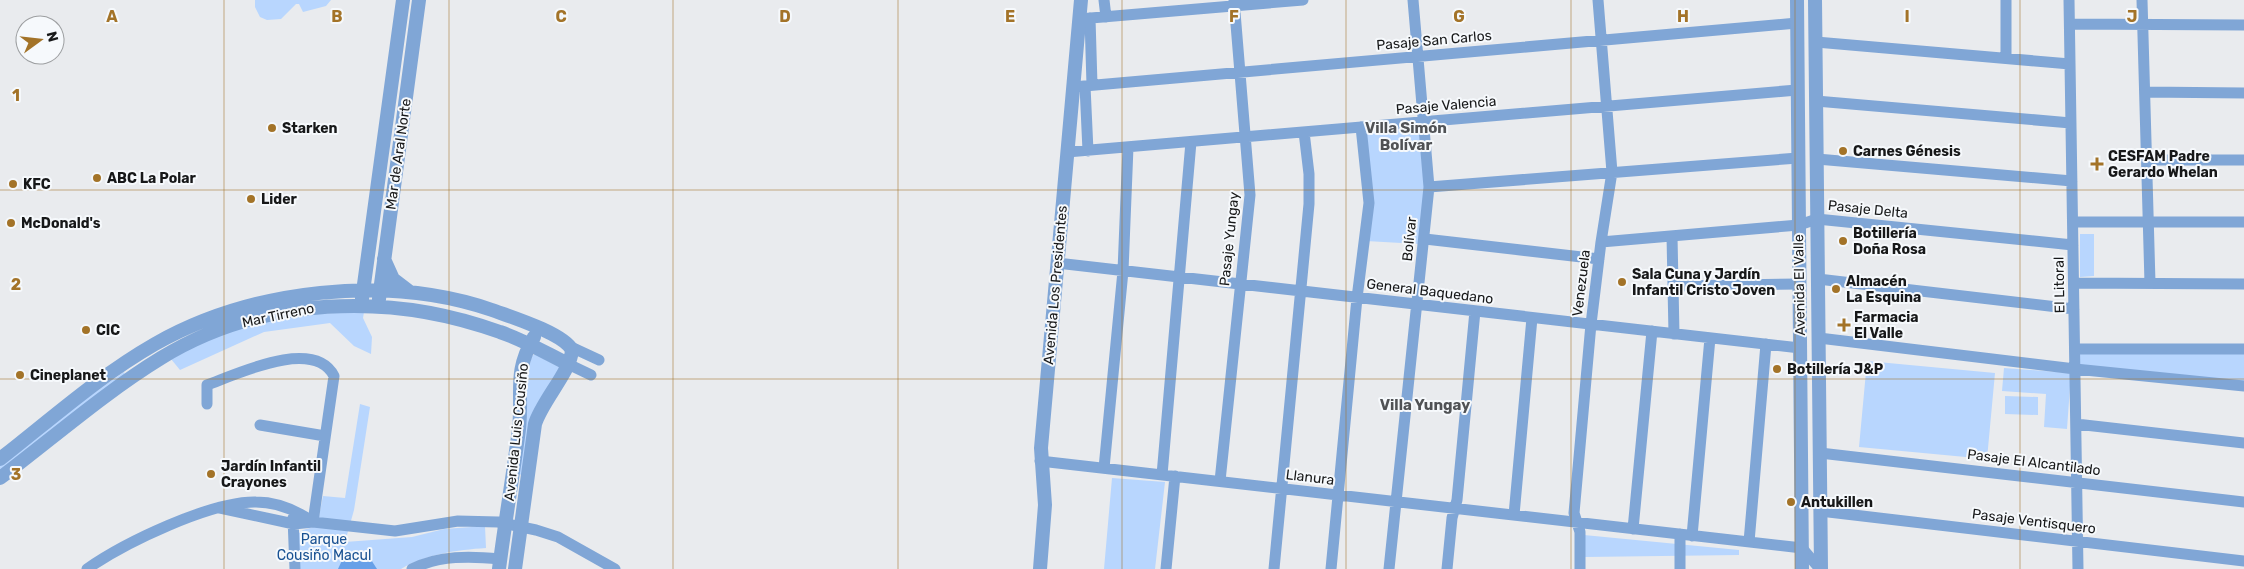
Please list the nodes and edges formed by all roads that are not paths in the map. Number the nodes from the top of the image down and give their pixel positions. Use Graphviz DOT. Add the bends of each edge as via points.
graph roads {
  1 [pos="403,0"];
  2 [pos="419,0"];
  3 [pos="1104,0"];
  4 [pos="1303,0"];
  5 [pos="1413,0"];
  6 [pos="1598,0"];
  7 [pos="1797,0"];
  8 [pos="1815,0"];
  9 [pos="2006,0"];
  10 [pos="2069,0"];
  11 [pos="2142,0"];
  12 [pos="1234,3"];
  13 [pos="1081,10"];
  14 [pos="401,16"];
  15 [pos="1106,17"];
  16 [pos="416,20"];
  17 [pos="1797,23"];
  18 [pos="2070,24"];
  19 [pos="2143,25"];
  20 [pos="2244,25"];
  21 [pos="1601,40"];
  22 [pos="1816,42"];
  23 [pos="1418,56"];
  24 [pos="2006,58"];
  25 [pos="2070,64"];
  26 [pos="1240,72"];
  27 [pos="1083,86"];
  28 [pos="1798,90"];
  29 [pos="2144,92"];
  30 [pos="2244,93"];
  31 [pos="1816,101"];
  32 [pos="1607,106"];
  33 [pos="386,122"];
  34 [pos="1424,122"];
  35 [pos="2071,123"];
  36 [pos="402,124"];
  37 [pos="1361,127"];
  38 [pos="1304,132"];
  39 [pos="1245,137"];
  40 [pos="1191,142"];
  41 [pos="1128,147"];
  42 [pos="1088,151"];
  43 [pos="1067,152"];
  44 [pos="1798,158"];
  45 [pos="1817,159"];
  46 [pos="2146,160"];
  47 [pos="2244,160"];
  48 [pos="1612,172"];
  49 [pos="2072,181"];
  50 [pos="1429,187"];
  51 [pos="1817,219"];
  52 [pos="2073,222"];
  53 [pos="2148,222"];
  54 [pos="2244,222"];
  55 [pos="1799,225"];
  56 [pos="1672,236"];
  57 [pos="1425,239"];
  58 [pos="1601,242"];
  59 [pos="2073,245"];
  60 [pos="383,256"];
  61 [pos="1599,259"];
  62 [pos="1057,263"];
  63 [pos="1123,271"];
  64 [pos="1179,277"];
  65 [pos="1818,279"];
  66 [pos="2074,283"];
  67 [pos="1240,284"];
  68 [pos="1799,284"];
  69 [pos="2150,284"];
  70 [pos="2244,284"];
  71 [pos="1673,286"];
  72 [pos="363,291"];
  73 [pos="1300,291"];
  74 [pos="380,292"];
  75 [pos="412,292"];
  76 [pos="1357,298"];
  77 [pos="1417,304"];
  78 [pos="361,307"];
  79 [pos="378,307"];
  80 [pos="2074,309"];
  81 [pos="1475,311"];
  82 [pos="1532,318"];
  83 [pos="1591,324"];
  84 [pos="538,328"];
  85 [pos="1652,331"];
  86 [pos="1674,334"];
  87 [pos="1710,338"];
  88 [pos="1819,338"];
  89 [pos="529,344"];
  90 [pos="1766,344"];
  91 [pos="1800,348"];
  92 [pos="571,349"];
  93 [pos="2074,349"];
  94 [pos="2244,349"];
  95 [pos="599,360"];
  96 [pos="568,364"];
  97 [pos="2075,369"];
  98 [pos="591,375"];
  99 [pos="2244,386"];
  100 [pos="207,404"];
  101 [pos="2076,424"];
  102 [pos="260,425"];
  103 [pos="326,436"];
  104 [pos="2244,443"];
  105 [pos="1820,453"];
  106 [pos="0,459"];
  107 [pos="1040,461"];
  108 [pos="1104,468"];
  109 [pos="1162,475"];
  110 [pos="1175,476"];
  111 [pos="0,478"];
  112 [pos="511,478"];
  113 [pos="527,480"];
  114 [pos="1220,482"];
  115 [pos="2076,482"];
  116 [pos="1282,488"];
  117 [pos="1338,495"];
  118 [pos="1396,502"];
  119 [pos="2244,502"];
  120 [pos="220,508"];
  121 [pos="1455,508"];
  122 [pos="292,510"];
  123 [pos="1820,511"];
  124 [pos="1514,515"];
  125 [pos="313,522"];
  126 [pos="1577,522"];
  127 [pos="505,523"];
  128 [pos="294,524"];
  129 [pos="521,526"];
  130 [pos="1633,529"];
  131 [pos="1686,535"];
  132 [pos="2077,541"];
  133 [pos="1749,542"];
  134 [pos="1802,548"];
  135 [pos="2244,561"];
  136 [pos="1040,563"];
  137 [pos="499,564"];
  138 [pos="87,569"];
  139 [pos="295,569"];
  140 [pos="412,569"];
  141 [pos="515,569"];
  142 [pos="615,569"];
  143 [pos="1032,569"];
  144 [pos="1166,569"];
  145 [pos="1274,569"];
  146 [pos="1330,569"];
  147 [pos="1389,569"];
  148 [pos="1447,569"];
  149 [pos="1580,569"];
  150 [pos="1680,569"];
  151 [pos="1802,569"];
  152 [pos="1820,569"];
  153 [pos="2078,569"];
  1 -- 14 [label="street, Mar de Aral Norte"];
  2 -- 16 [label="street, Mar de Aral Norte"];
  3 -- 15 [label="street"];
  4 -- 12 [label="street"];
  5 -- 23 [label="street, Bolívar"];
  6 -- 21 [label="street, Venezuela"];
  7 -- 17 [label="street, Avenida El Valle"];
  8 -- 22 [label="street, Avenida El Valle"];
  9 -- 24 [label="street"];
  10 -- 18 [label="street, El Litoral"];
  11 -- 19 [label="street"];
  12 -- 15 [label="street"];
  12 -- 26 [label="street, Pasaje Yungay"];
  13 -- 15 [label="street"];
  13 -- 27 [label="street, Avenida Los Presidentes"];
  14 -- 16 [label="street" via="408,14"];
  14 -- 33 [label="street, Mar de Aral Norte"];
  16 -- 36 [label="street, Mar de Aral Norte"];
  17 -- 21 [label="street, Pasaje San Carlos"];
  17 -- 28 [label="street, Avenida El Valle"];
  18 -- 19 [label="street"];
  18 -- 25 [label="street, El Litoral"];
  19 -- 20 [label="street"];
  19 -- 29 [label="street"];
  21 -- 23 [label="street, Pasaje San Carlos"];
  21 -- 32 [label="street, Venezuela"];
  22 -- 24 [label="street"];
  22 -- 31 [label="street, Avenida El Valle"];
  23 -- 26 [label="street, Pasaje San Carlos"];
  23 -- 34 [label="street, Bolívar"];
  24 -- 25 [label="street"];
  25 -- 35 [label="street, El Litoral"];
  26 -- 27 [label="street, Pasaje San Carlos"];
  26 -- 39 [label="street, Pasaje Yungay"];
  27 -- 42 [label="street"];
  27 -- 43 [label="street, Avenida Los Presidentes"];
  28 -- 32 [label="street, Pasaje Valencia"];
  28 -- 44 [label="street, Avenida El Valle"];
  29 -- 30 [label="street"];
  29 -- 46 [label="street"];
  31 -- 35 [label="street"];
  31 -- 45 [label="street, Avenida El Valle"];
  32 -- 34 [label="street, Pasaje Valencia"];
  32 -- 48 [label="street, Venezuela"];
  33 -- 36 [label="street" via="391,127"];
  33 -- 72 [label="street, Mar de Aral Norte"];
  34 -- 37 [label="street, Pasaje Valencia"];
  34 -- 50 [label="street, Bolívar"];
  35 -- 49 [label="street, El Litoral"];
  36 -- 60 [label="street, Mar de Aral Norte"];
  37 -- 38 [label="street, Pasaje Valencia"];
  37 -- 76 [label="street" via="1368,204"];
  38 -- 39 [label="street, Pasaje Valencia"];
  38 -- 73 [label="street" via="1309,194"];
  39 -- 40 [label="street, Pasaje Valencia"];
  39 -- 67 [label="street, Pasaje Yungay" via="1250,195"];
  40 -- 41 [label="street, Pasaje Valencia"];
  40 -- 64 [label="street"];
  41 -- 42 [label="street, Pasaje Valencia"];
  41 -- 63 [label="street"];
  42 -- 43 [label="street, Pasaje Valencia"];
  43 -- 62 [label="street, Avenida Los Presidentes"];
  44 -- 48 [label="street"];
  44 -- 55 [label="street, Avenida El Valle"];
  45 -- 49 [label="street"];
  45 -- 51 [label="street, Avenida El Valle"];
  46 -- 47 [label="street"];
  46 -- 53 [label="street"];
  48 -- 50 [label="street"];
  48 -- 58 [label="street, Venezuela"];
  49 -- 52 [label="street, El Litoral"];
  50 -- 57 [label="street, Bolívar"];
  51 -- 55 [label="street, Pasaje Delta"];
  51 -- 59 [label="street, Pasaje Delta"];
  51 -- 65 [label="street, Avenida El Valle"];
  52 -- 53 [label="street"];
  52 -- 59 [label="street, El Litoral"];
  53 -- 54 [label="street"];
  53 -- 69 [label="street"];
  55 -- 56 [label="street, Pasaje Delta"];
  55 -- 68 [label="street, Avenida El Valle"];
  56 -- 58 [label="street, Pasaje Delta"];
  56 -- 71 [label="street"];
  57 -- 61 [label="street"];
  57 -- 77 [label="street, Bolívar"];
  58 -- 61 [label="street, Venezuela"];
  59 -- 66 [label="street, El Litoral"];
  60 -- 74 [label="street, Mar de Aral Norte"];
  60 -- 75 [label="street" via="393,279"];
  61 -- 83 [label="street, Venezuela"];
  62 -- 63 [label="street, General Baquedano"];
  62 -- 107 [label="street, Avenida Los Presidentes"];
  63 -- 64 [label="street, General Baquedano"];
  63 -- 108 [label="street"];
  64 -- 67 [label="street, General Baquedano"];
  64 -- 109 [label="street"];
  65 -- 80 [label="street"];
  65 -- 88 [label="street, Avenida El Valle"];
  66 -- 69 [label="street"];
  66 -- 80 [label="street, El Litoral"];
  67 -- 73 [label="street, General Baquedano"];
  67 -- 114 [label="street, Pasaje Yungay"];
  68 -- 71 [label="street"];
  68 -- 91 [label="street, Avenida El Valle"];
  69 -- 70 [label="street"];
  71 -- 86 [label="street"];
  72 -- 74 [label="street, Mar Tirreno"];
  72 -- 78 [label="street, Mar de Aral Norte"];
  72 -- 106 [label="street, Mar Tirreno" via="317,293 273,300 230,311 185,329 128,361"];
  73 -- 76 [label="street, General Baquedano"];
  73 -- 116 [label="street"];
  74 -- 75 [label="street, Mar Tirreno"];
  74 -- 79 [label="street, Mar de Aral Norte"];
  75 -- 84 [label="street, Mar Tirreno" via="468,303"];
  76 -- 77 [label="street, General Baquedano"];
  76 -- 117 [label="street"];
  77 -- 81 [label="street, General Baquedano"];
  77 -- 118 [label="street, Bolívar"];
  78 -- 79 [label="street, Mar Tirreno"];
  78 -- 111 [label="street, Mar Tirreno" via="320,306 270,314 219,330 183,346 120,385"];
  79 -- 89 [label="street, Mar Tirreno" via="456,318"];
  80 -- 93 [label="street, El Litoral"];
  81 -- 82 [label="street, General Baquedano"];
  81 -- 121 [label="street"];
  82 -- 83 [label="street, General Baquedano"];
  82 -- 124 [label="street"];
  83 -- 85 [label="street, General Baquedano"];
  83 -- 126 [label="street, Venezuela" via="1574,512"];
  84 -- 89 [label="street, Avenida Luis Cousiño"];
  84 -- 92 [label="street, Mar Tirreno" via="565,341"];
  85 -- 86 [label="street, General Baquedano"];
  85 -- 130 [label="street"];
  86 -- 87 [label="street, General Baquedano"];
  87 -- 90 [label="street, General Baquedano"];
  87 -- 131 [label="street"];
  88 -- 97 [label="street"];
  88 -- 105 [label="street, Avenida El Valle"];
  89 -- 96 [label="street, Mar Tirreno"];
  89 -- 112 [label="street, Avenida Luis Cousiño" via="519,375 520,420"];
  90 -- 91 [label="street, General Baquedano"];
  90 -- 133 [label="street"];
  91 -- 134 [label="street, Avenida El Valle"];
  92 -- 95 [label="street, Mar Tirreno"];
  92 -- 96 [label="street, Avenida Luis Cousiño"];
  93 -- 94 [label="street"];
  93 -- 97 [label="street, El Litoral"];
  96 -- 98 [label="street, Mar Tirreno"];
  96 -- 113 [label="street, Avenida Luis Cousiño" via="538,416"];
  97 -- 99 [label="street"];
  97 -- 101 [label="street, El Litoral"];
  100 -- 103 [label="street" via="207,385 286,359 312,359 330,367 334,376"];
  101 -- 104 [label="street"];
  101 -- 115 [label="street, El Litoral"];
  102 -- 103 [label="street"];
  103 -- 125 [label="street"];
  105 -- 115 [label="street, Pasaje El Alcantilado"];
  105 -- 123 [label="street, Avenida El Valle"];
  107 -- 108 [label="street, Llanura"];
  107 -- 136 [label="street, Avenida Los Presidentes" via="1044,497"];
  108 -- 109 [label="street, Llanura"];
  109 -- 110 [label="street, Llanura"];
  110 -- 114 [label="street, Llanura"];
  110 -- 144 [label="street"];
  112 -- 113 [label="street"];
  112 -- 127 [label="street, Avenida Luis Cousiño"];
  113 -- 129 [label="street, Avenida Luis Cousiño"];
  114 -- 116 [label="street, Llanura"];
  115 -- 119 [label="street, Pasaje El Alcantilado"];
  115 -- 132 [label="street, El Litoral"];
  116 -- 117 [label="street, Llanura"];
  116 -- 145 [label="street"];
  117 -- 118 [label="street, Llanura"];
  117 -- 146 [label="street"];
  118 -- 121 [label="street, Llanura"];
  118 -- 147 [label="street, Bolívar"];
  120 -- 122 [label="street" via="256,502"];
  120 -- 128 [label="street"];
  120 -- 138 [label="street" via="151,533"];
  121 -- 124 [label="street, Llanura"];
  121 -- 148 [label="street"];
  122 -- 125 [label="street"];
  122 -- 128 [label="street"];
  123 -- 132 [label="street, Pasaje Ventisquero"];
  123 -- 152 [label="street, Avenida El Valle"];
  124 -- 126 [label="street, Llanura"];
  125 -- 127 [label="street" via="395,531 458,522 487,520"];
  125 -- 128 [label="street"];
  126 -- 130 [label="street, Llanura"];
  126 -- 149 [label="street, Venezuela"];
  127 -- 129 [label="street"];
  127 -- 137 [label="street, Avenida Luis Cousiño"];
  128 -- 139 [label="street"];
  129 -- 141 [label="street, Avenida Luis Cousiño"];
  129 -- 142 [label="street" via="558,537"];
  130 -- 131 [label="street, Llanura"];
  131 -- 133 [label="street, Llanura"];
  131 -- 150 [label="street"];
  132 -- 135 [label="street, Pasaje Ventisquero"];
  132 -- 153 [label="street, El Litoral"];
  133 -- 134 [label="street, Llanura"];
  134 -- 151 [label="street, Avenida El Valle"];
  134 -- 152 [label="street"];
  136 -- 143 [label="street, Avenida Los Presidentes"];
  137 -- 140 [label="street" via="468,556"];
}
